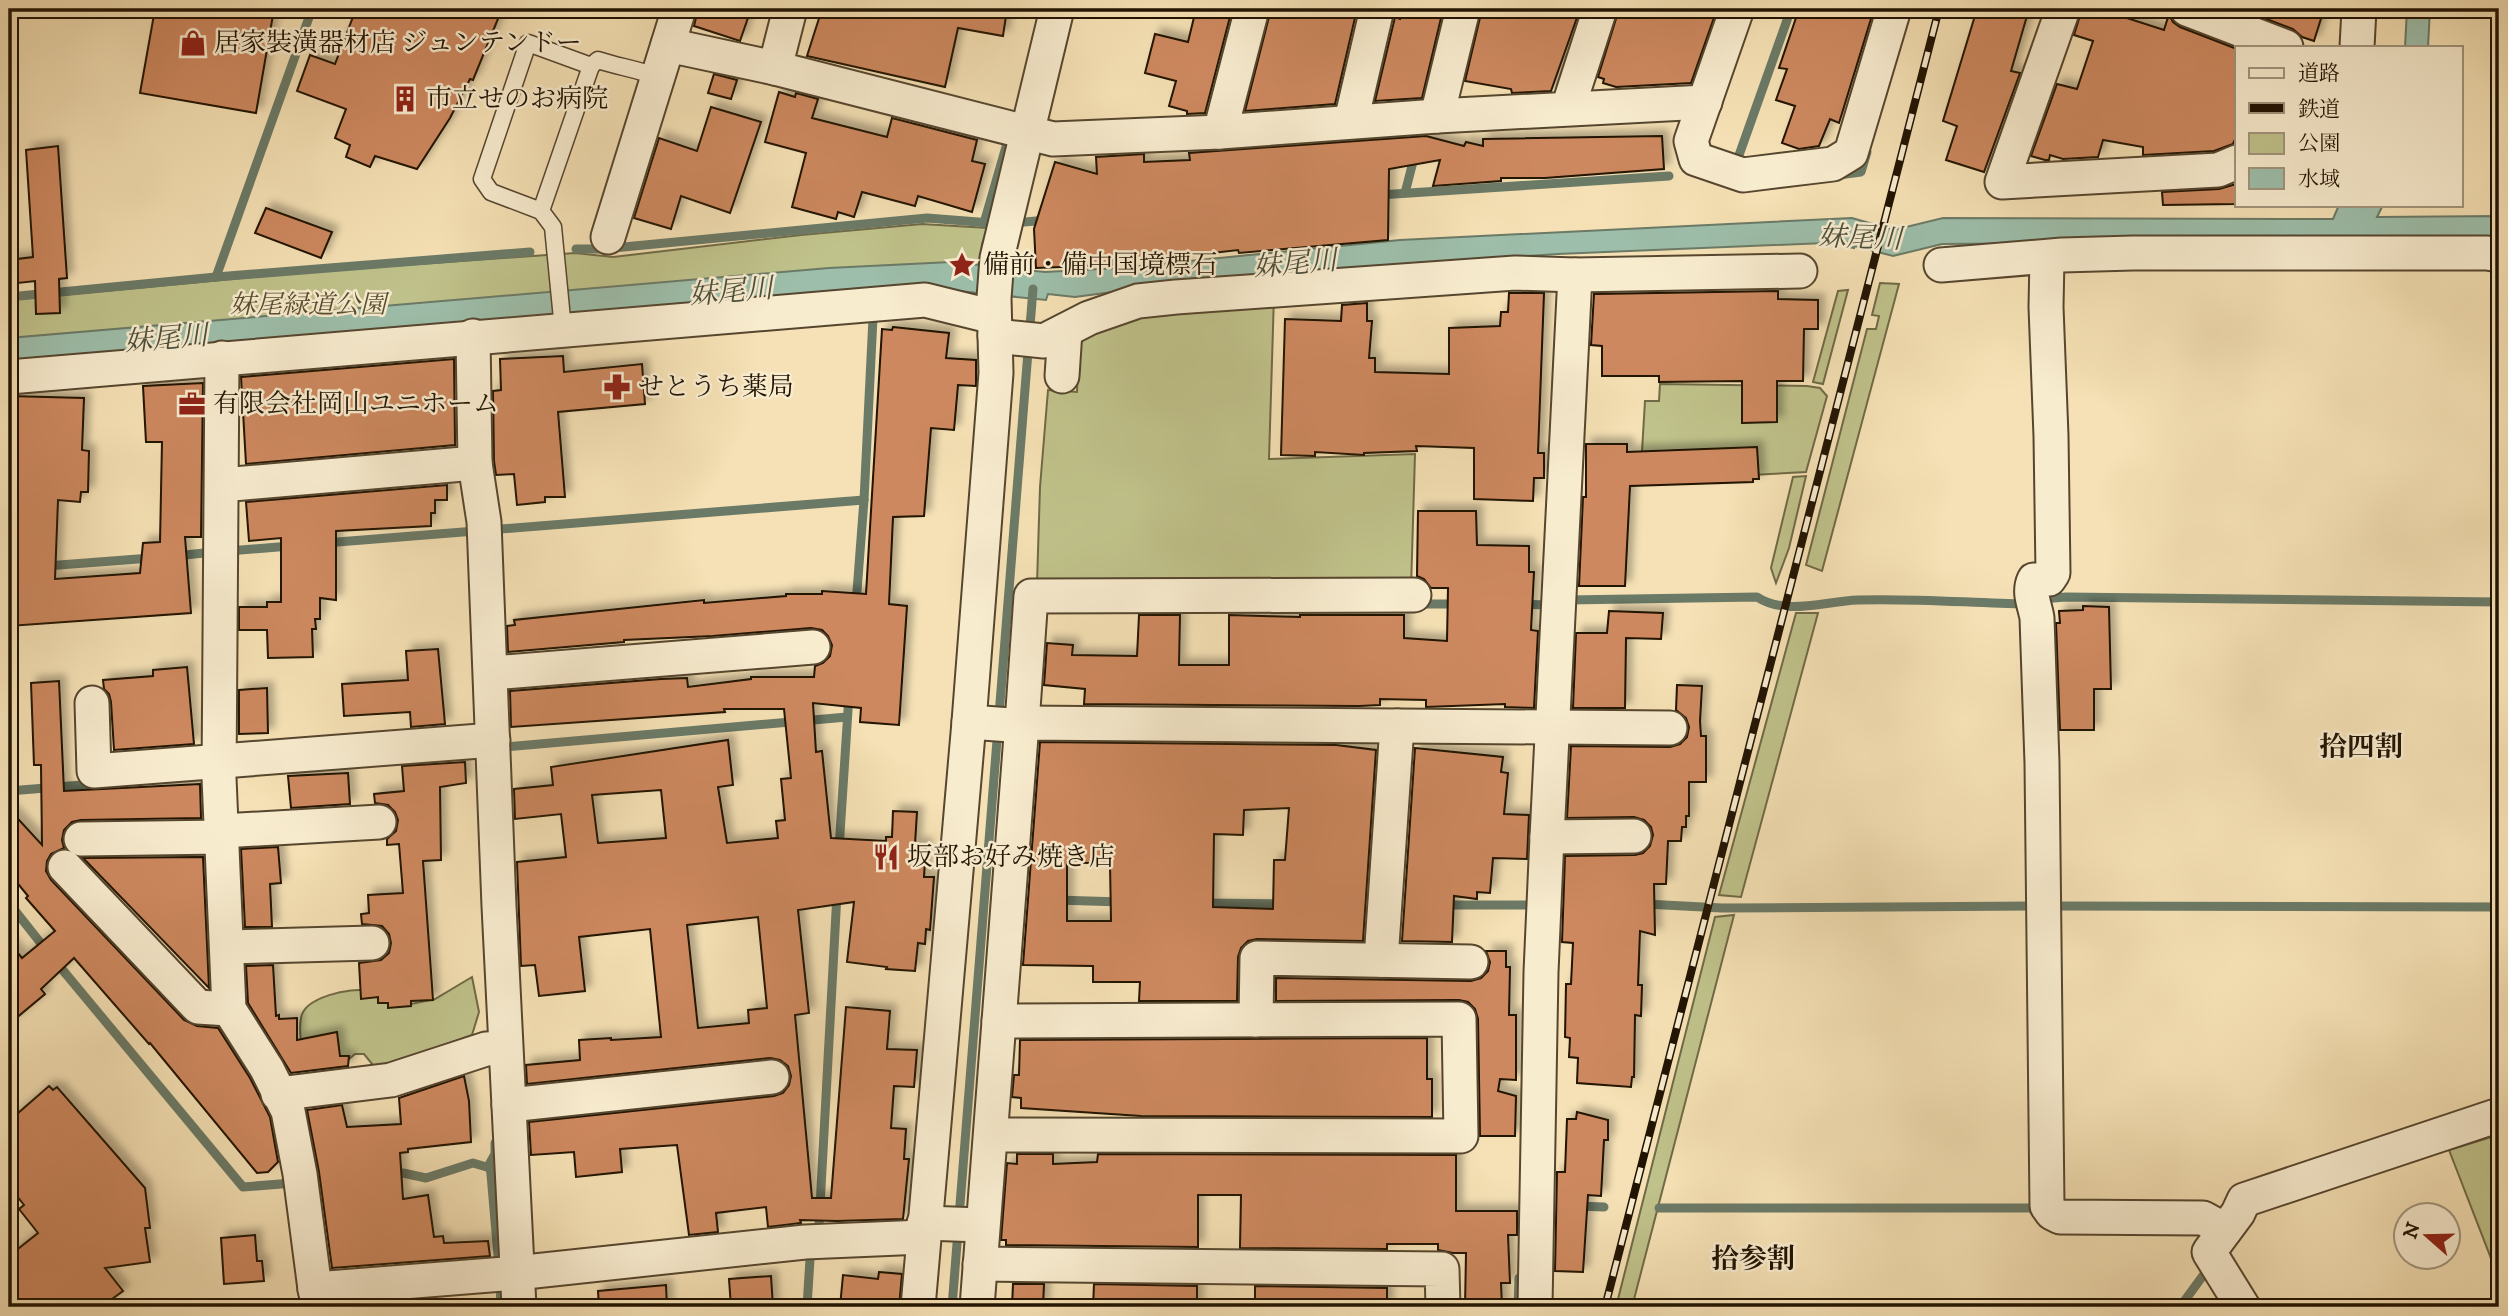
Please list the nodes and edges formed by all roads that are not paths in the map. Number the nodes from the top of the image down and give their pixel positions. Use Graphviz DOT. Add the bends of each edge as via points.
graph roads {
  1 [pos="678,9"];
  2 [pos="790,9"];
  3 [pos="1057,9"];
  4 [pos="1252,9"];
  5 [pos="1377,9"];
  6 [pos="1463,9"];
  7 [pos="1600,9"];
  8 [pos="1737,9"];
  9 [pos="1894,9"];
  10 [pos="2063,9"];
  11 [pos="2187,9"];
  12 [pos="2359,9"];
  13 [pos="668,45"];
  14 [pos="2283,46"];
  15 [pos="2357,46"];
  16 [pos="591,66"];
  17 [pos="775,68"];
  18 [pos="648,73"];
  19 [pos="1705,102"];
  20 [pos="1568,108"];
  21 [pos="1437,116"];
  22 [pos="1350,121"];
  23 [pos="1017,130"];
  24 [pos="1220,132"];
  25 [pos="2235,163"];
  26 [pos="541,211"];
  27 [pos="608,237"];
  28 [pos="2499,255"];
  29 [pos="2047,258"];
  30 [pos="1941,265"];
  31 [pos="1800,271"];
  32 [pos="1575,275"];
  33 [pos="998,311"];
  34 [pos="563,322"];
  35 [pos="473,336"];
  36 [pos="1055,336"];
  37 [pos="222,358"];
  38 [pos="1062,376"];
  39 [pos="9,377"];
  40 [pos="475,463"];
  41 [pos="222,485"];
  42 [pos="1414,595"];
  43 [pos="813,647"];
  44 [pos="492,673"];
  45 [pos="92,703"];
  46 [pos="995,723"];
  47 [pos="1397,726"];
  48 [pos="1552,727"];
  49 [pos="1670,728"];
  50 [pos="484,740"];
  51 [pos="219,761"];
  52 [pos="379,822"];
  53 [pos="222,834"];
  54 [pos="1634,836"];
  55 [pos="1547,837"];
  56 [pos="372,943"];
  57 [pos="227,947"];
  58 [pos="1381,960"];
  59 [pos="1471,962"];
  60 [pos="229,1009"];
  61 [pos="1256,1020"];
  62 [pos="999,1021"];
  63 [pos="496,1048"];
  64 [pos="772,1077"];
  65 [pos="278,1094"];
  66 [pos="509,1105"];
  67 [pos="2499,1115"];
  68 [pos="992,1135"];
  69 [pos="977,1225"];
  70 [pos="928,1228"];
  71 [pos="2227,1234"];
  72 [pos="980,1264"];
  73 [pos="505,1273"];
  74 [pos="317,1298"];
  75 [pos="519,1307"];
  76 [pos="918,1307"];
  77 [pos="977,1307"];
  78 [pos="1443,1307"];
  79 [pos="1535,1307"];
  80 [pos="2243,1307"];
  1 -- 13 [label="street"];
  2 -- 17 [label="street"];
  3 -- 23 [label="street"];
  4 -- 24 [label="street"];
  5 -- 22 [label="street"];
  6 -- 21 [label="street"];
  7 -- 20 [label="street"];
  8 -- 19 [label="street"];
  9 -- 19 [label="street" via="1851,153 1833,164 1743,175 1696,159 1691,141"];
  10 -- 25 [label="street" via="2002,183 2218,170"];
  11 -- 14 [label="street"];
  12 -- 15 [label="street"];
  13 -- 17 [label="street"];
  13 -- 18 [label="street"];
  16 -- 18 [label="lane" via="598,60"];
  16 -- 26 [label="lane"];
  16 -- 26 [label="lane" via="528,43 482,178 491,192"];
  17 -- 23 [label="street"];
  18 -- 27 [label="street"];
  19 -- 20 [label="street"];
  20 -- 21 [label="street"];
  21 -- 22 [label="street"];
  22 -- 24 [label="street"];
  23 -- 24 [label="street" via="1053,139"];
  23 -- 33 [label="street" via="1002,233"];
  26 -- 34 [label="lane" via="553,227"];
  28 -- 29 [label="street" via="2159,253"];
  29 -- 30 [label="street"];
  29 -- 71 [label="street" via="2053,573 2036,591 2047,1206 2060,1217 2203,1217"];
  31 -- 32 [label="street"];
  32 -- 36 [label="street" via="1515,273 1176,297 1138,302 1089,318"];
  32 -- 48 [label="street"];
  33 -- 34 [label="street" via="925,300"];
  33 -- 36 [label="street"];
  33 -- 46 [label="street"];
  34 -- 35 [label="street"];
  35 -- 37 [label="street"];
  35 -- 40 [label="street"];
  36 -- 38 [label="street"];
  37 -- 39 [label="street"];
  37 -- 41 [label="street"];
  40 -- 41 [label="street"];
  40 -- 44 [label="street" via="485,530"];
  41 -- 51 [label="street"];
  42 -- 46 [label="street" via="1031,596"];
  43 -- 44 [label="street"];
  44 -- 50 [label="street"];
  45 -- 51 [label="street" via="94,771"];
  46 -- 47 [label="street"];
  46 -- 62 [label="street"];
  46 -- 70 [label="street"];
  47 -- 48 [label="street"];
  47 -- 58 [label="street"];
  48 -- 49 [label="street"];
  48 -- 55 [label="street"];
  50 -- 51 [label="street"];
  50 -- 63 [label="street"];
  51 -- 53 [label="street"];
  52 -- 53 [label="street"];
  53 -- 57 [label="street"];
  53 -- 60 [label="street" via="73,853 198,1007"];
  54 -- 55 [label="street"];
  55 -- 79 [label="street"];
  56 -- 57 [label="street"];
  57 -- 60 [label="street"];
  58 -- 59 [label="street"];
  58 -- 61 [label="street" via="1257,958"];
  60 -- 65 [label="street"];
  61 -- 62 [label="street"];
  61 -- 68 [label="street" via="1459,1019 1461,1136"];
  62 -- 68 [label="street"];
  63 -- 65 [label="street" via="391,1080"];
  63 -- 66 [label="street"];
  64 -- 66 [label="street"];
  65 -- 74 [label="street" via="288,1111"];
  66 -- 73 [label="street"];
  67 -- 71 [label="street" via="2244,1200"];
  68 -- 69 [label="street"];
  69 -- 70 [label="street"];
  69 -- 72 [label="street"];
  70 -- 73 [label="street"];
  70 -- 76 [label="street"];
  71 -- 80 [label="street"];
  72 -- 77 [label="street"];
  72 -- 78 [label="street" via="1441,1269"];
  73 -- 74 [label="street"];
  73 -- 75 [label="street"];
}
